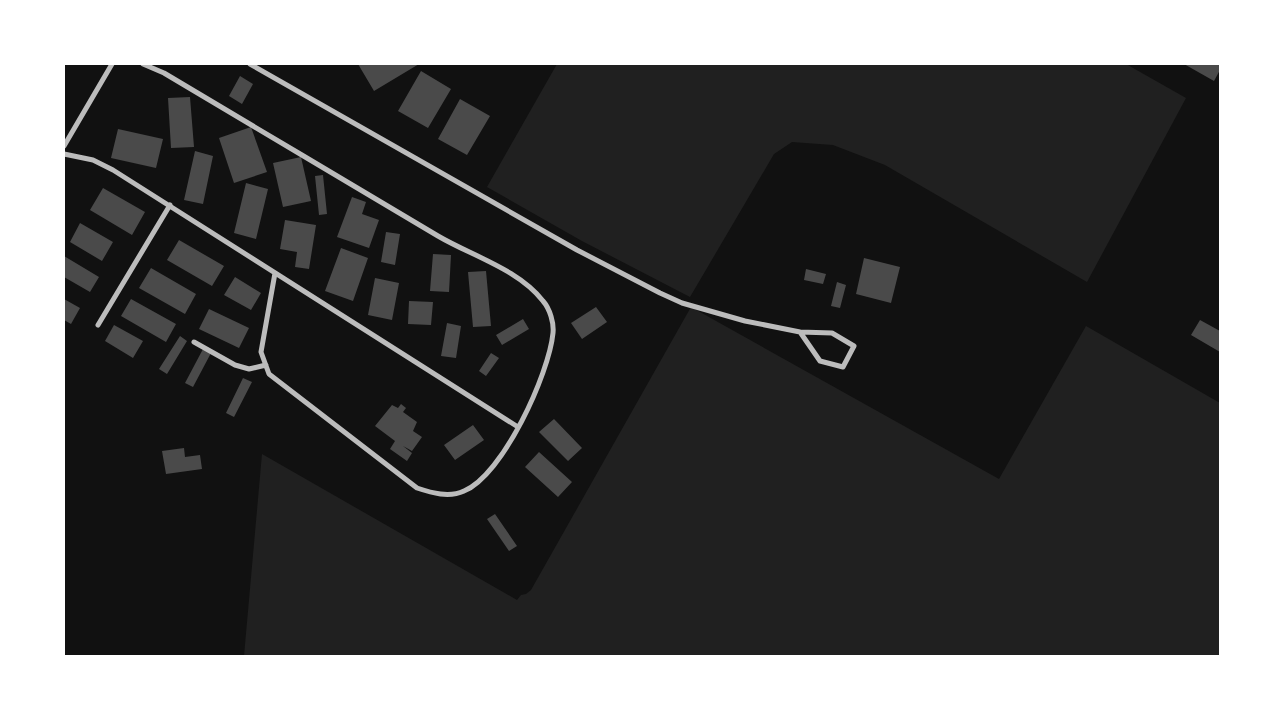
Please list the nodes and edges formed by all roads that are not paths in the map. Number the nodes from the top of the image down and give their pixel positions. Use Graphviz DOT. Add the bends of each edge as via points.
graph roads {
  1 [pos="120,64"];
  2 [pos="143,64"];
  3 [pos="250,64"];
  4 [pos="112,65"];
  5 [pos="64,146"];
  6 [pos="64,154"];
  7 [pos="170,205"];
  8 [pos="275,273"];
  9 [pos="98,325"];
  10 [pos="800,332"];
  11 [pos="194,342"];
  12 [pos="266,365"];
  13 [pos="518,427"];
  1 -- 4 [label="street"];
  2 -- 13 [label="street" via="164,73 440,237 531,287 545,303 553,332 532,400"];
  3 -- 10 [label="street" via="577,250 660,293 744,322"];
  4 -- 5 [label="street"];
  6 -- 7 [label="street" via="93,160"];
  7 -- 8 [label="street"];
  7 -- 9 [label="street"];
  8 -- 12 [label="street" via="260,352"];
  8 -- 13 [label="street"];
  10 -- 10 [label="street" via="820,361 843,367 854,346 832,333"];
  11 -- 12 [label="street" via="235,365 249,369"];
  12 -- 13 [label="street" via="269,374 294,395 417,488 437,495 464,492 484,478"];
}
